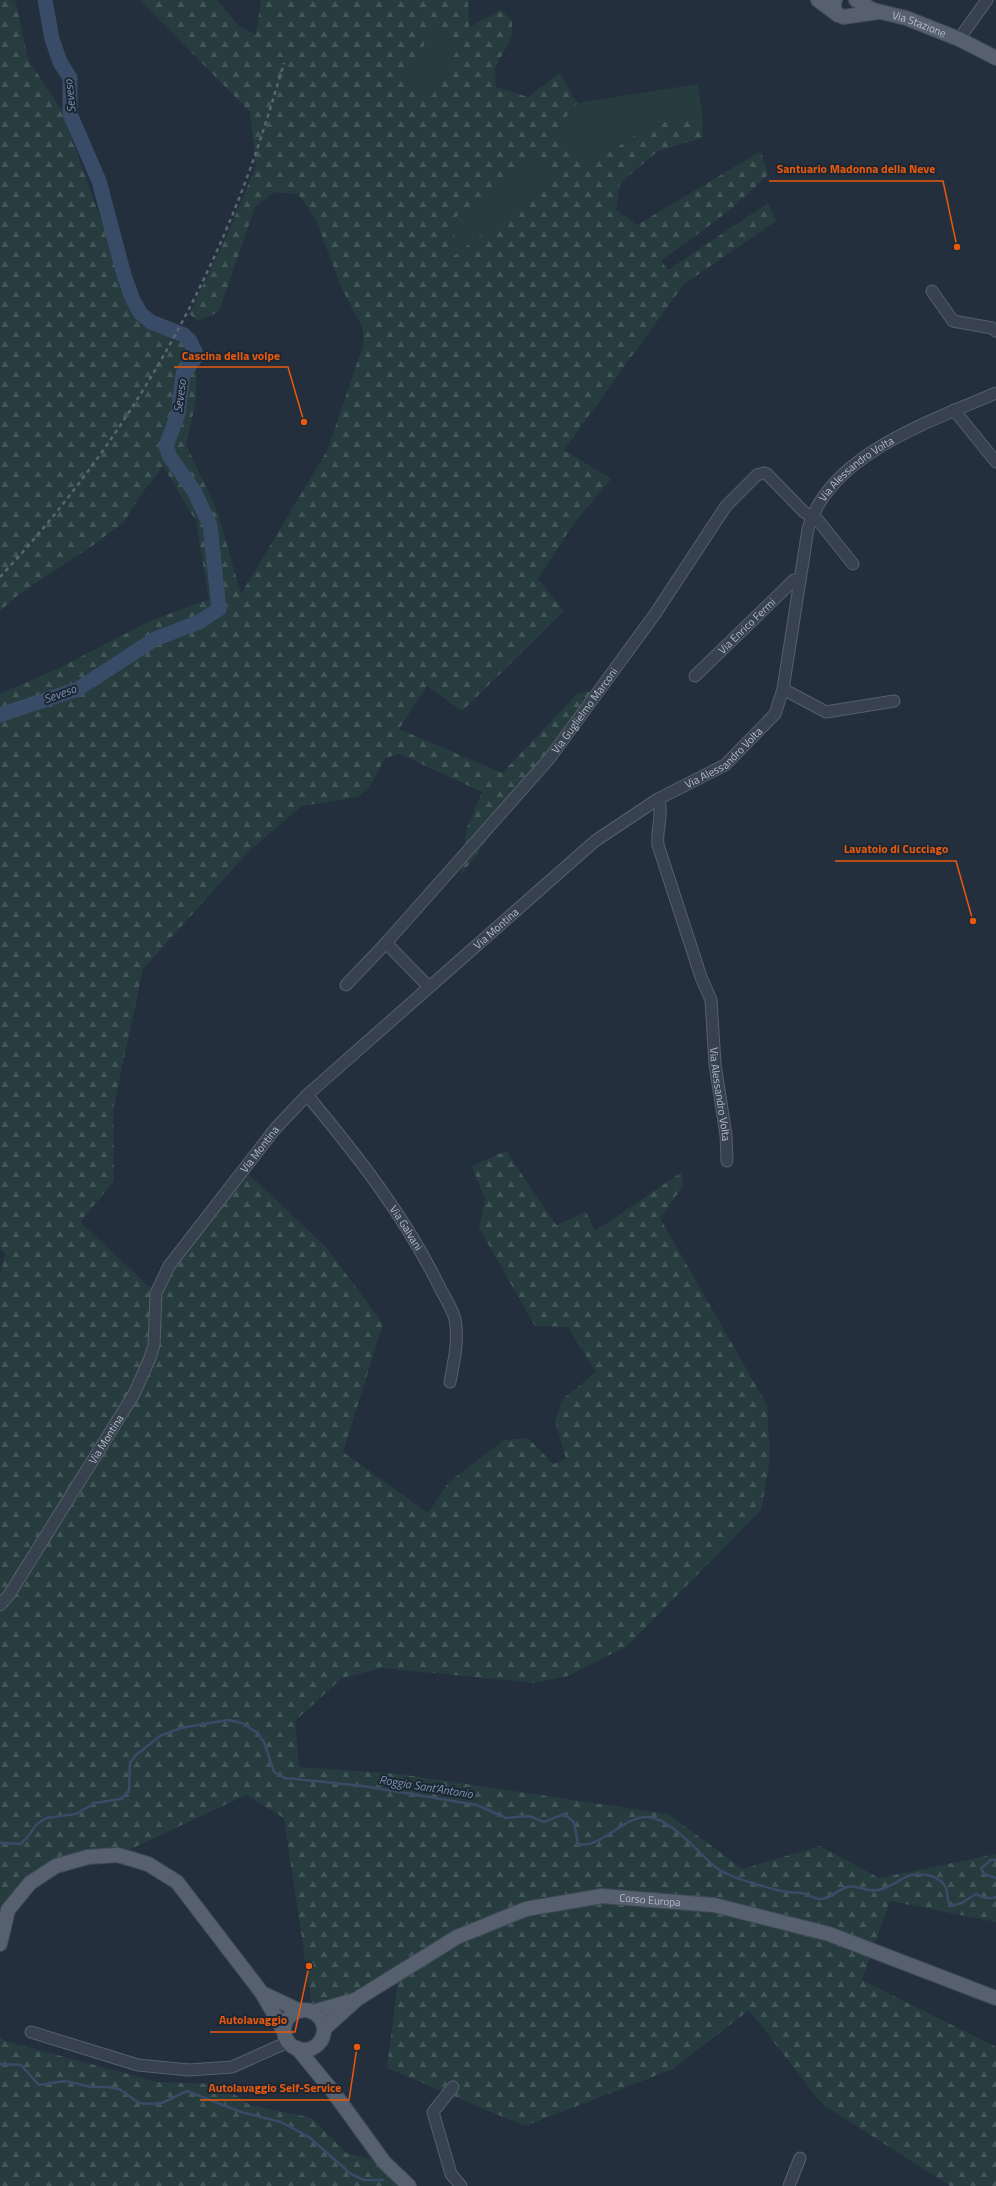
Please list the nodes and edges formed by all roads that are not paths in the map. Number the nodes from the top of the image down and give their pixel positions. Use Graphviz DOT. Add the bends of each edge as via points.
graph roads {
  1 [pos="818,0"];
  2 [pos="835,0"];
  3 [pos="856,0"];
  4 [pos="987,0"];
  5 [pos="879,12"];
  6 [pos="845,15"];
  7 [pos="958,39"];
  8 [pos="996,58"];
  9 [pos="932,291"];
  10 [pos="994,329"];
  11 [pos="996,392"];
  12 [pos="954,410"];
  13 [pos="996,462"];
  14 [pos="811,516"];
  15 [pos="853,564"];
  16 [pos="800,580"];
  17 [pos="695,676"];
  18 [pos="783,689"];
  19 [pos="894,701"];
  20 [pos="658,799"];
  21 [pos="386,943"];
  22 [pos="346,985"];
  23 [pos="429,987"];
  24 [pos="307,1095"];
  25 [pos="727,1161"];
  26 [pos="450,1382"];
  27 [pos="0,1605"];
  28 [pos="0,1944"];
  29 [pos="262,1993"];
  30 [pos="996,1998"];
  31 [pos="357,1999"];
  32 [pos="306,2011"];
  33 [pos="324,2029"];
  34 [pos="31,2032"];
  35 [pos="290,2041"];
  36 [pos="318,2044"];
  37 [pos="320,2076"];
  38 [pos="453,2087"];
  39 [pos="800,2158"];
  40 [pos="409,2186"];
  41 [pos="461,2186"];
  42 [pos="789,2186"];
  1 -- 6 [label="main road"];
  2 -- 6 [label="main road" via="834,9"];
  3 -- 5 [label="main road, Via Stazione"];
  3 -- 6 [label="main road" via="857,7"];
  4 -- 7 [label="street, Via Stazione"];
  5 -- 6 [label="main road, Via Stazione"];
  5 -- 7 [label="main road, Via Stazione" via="906,18"];
  7 -- 8 [label="main road, Via Stazione"];
  9 -- 10 [label="street" via="954,321"];
  11 -- 12 [label="street, Via Alessandro Volta"];
  12 -- 13 [label="street"];
  12 -- 14 [label="street, Via Alessandro Volta" via="916,427 860,459 822,498"];
  14 -- 15 [label="street" via="817,519"];
  14 -- 16 [label="street, Via Alessandro Volta"];
  14 -- 21 [label="street, Via Guglielmo Marconi" via="764,473 757,475 726,506 655,614 549,759"];
  16 -- 17 [label="street, Via Enrico Fermi" via="794,580"];
  16 -- 18 [label="street, Via Alessandro Volta"];
  18 -- 19 [label="street" via="826,712"];
  18 -- 20 [label="street, Via Alessandro Volta" via="775,714 725,765"];
  20 -- 23 [label="street, Via Montina" via="595,841"];
  20 -- 25 [label="street, Via Alessandro Volta" via="658,845 701,977 711,1000 715,1064 726,1136"];
  21 -- 22 [label="street, Via Guglielmo Marconi"];
  21 -- 23 [label="street"];
  23 -- 24 [label="street, Via Montina"];
  24 -- 26 [label="street, Via Galvani" via="353,1151 394,1208 433,1272 455,1318 457,1349"];
  24 -- 27 [label="street, Via Montina" via="275,1128 169,1266 156,1293 154,1345 134,1394 9,1595"];
  28 -- 29 [label="main road" via="8,1910 30,1882 56,1866 88,1857 118,1855 148,1864 177,1882"];
  29 -- 32 [label="main road"];
  29 -- 35 [label="main road"];
  30 -- 31 [label="main road, Corso Europa" via="829,1934 714,1905 602,1896 526,1909 457,1937"];
  31 -- 32 [label="main road"];
  31 -- 33 [label="main road, Corso Europa"];
  32 -- 33 [label="main road" via="322,2021"];
  32 -- 35 [label="main road" via="290,2016 285,2025"];
  33 -- 36 [label="main road"];
  34 -- 35 [label="street" via="138,2065 189,2070 232,2067"];
  35 -- 36 [label="main road" via="309,2049"];
  35 -- 37 [label="main road"];
  36 -- 37 [label="main road"];
  37 -- 40 [label="main road" via="384,2162"];
  38 -- 41 [label="street" via="433,2112 451,2174"];
  39 -- 42 [label="street"];
}
